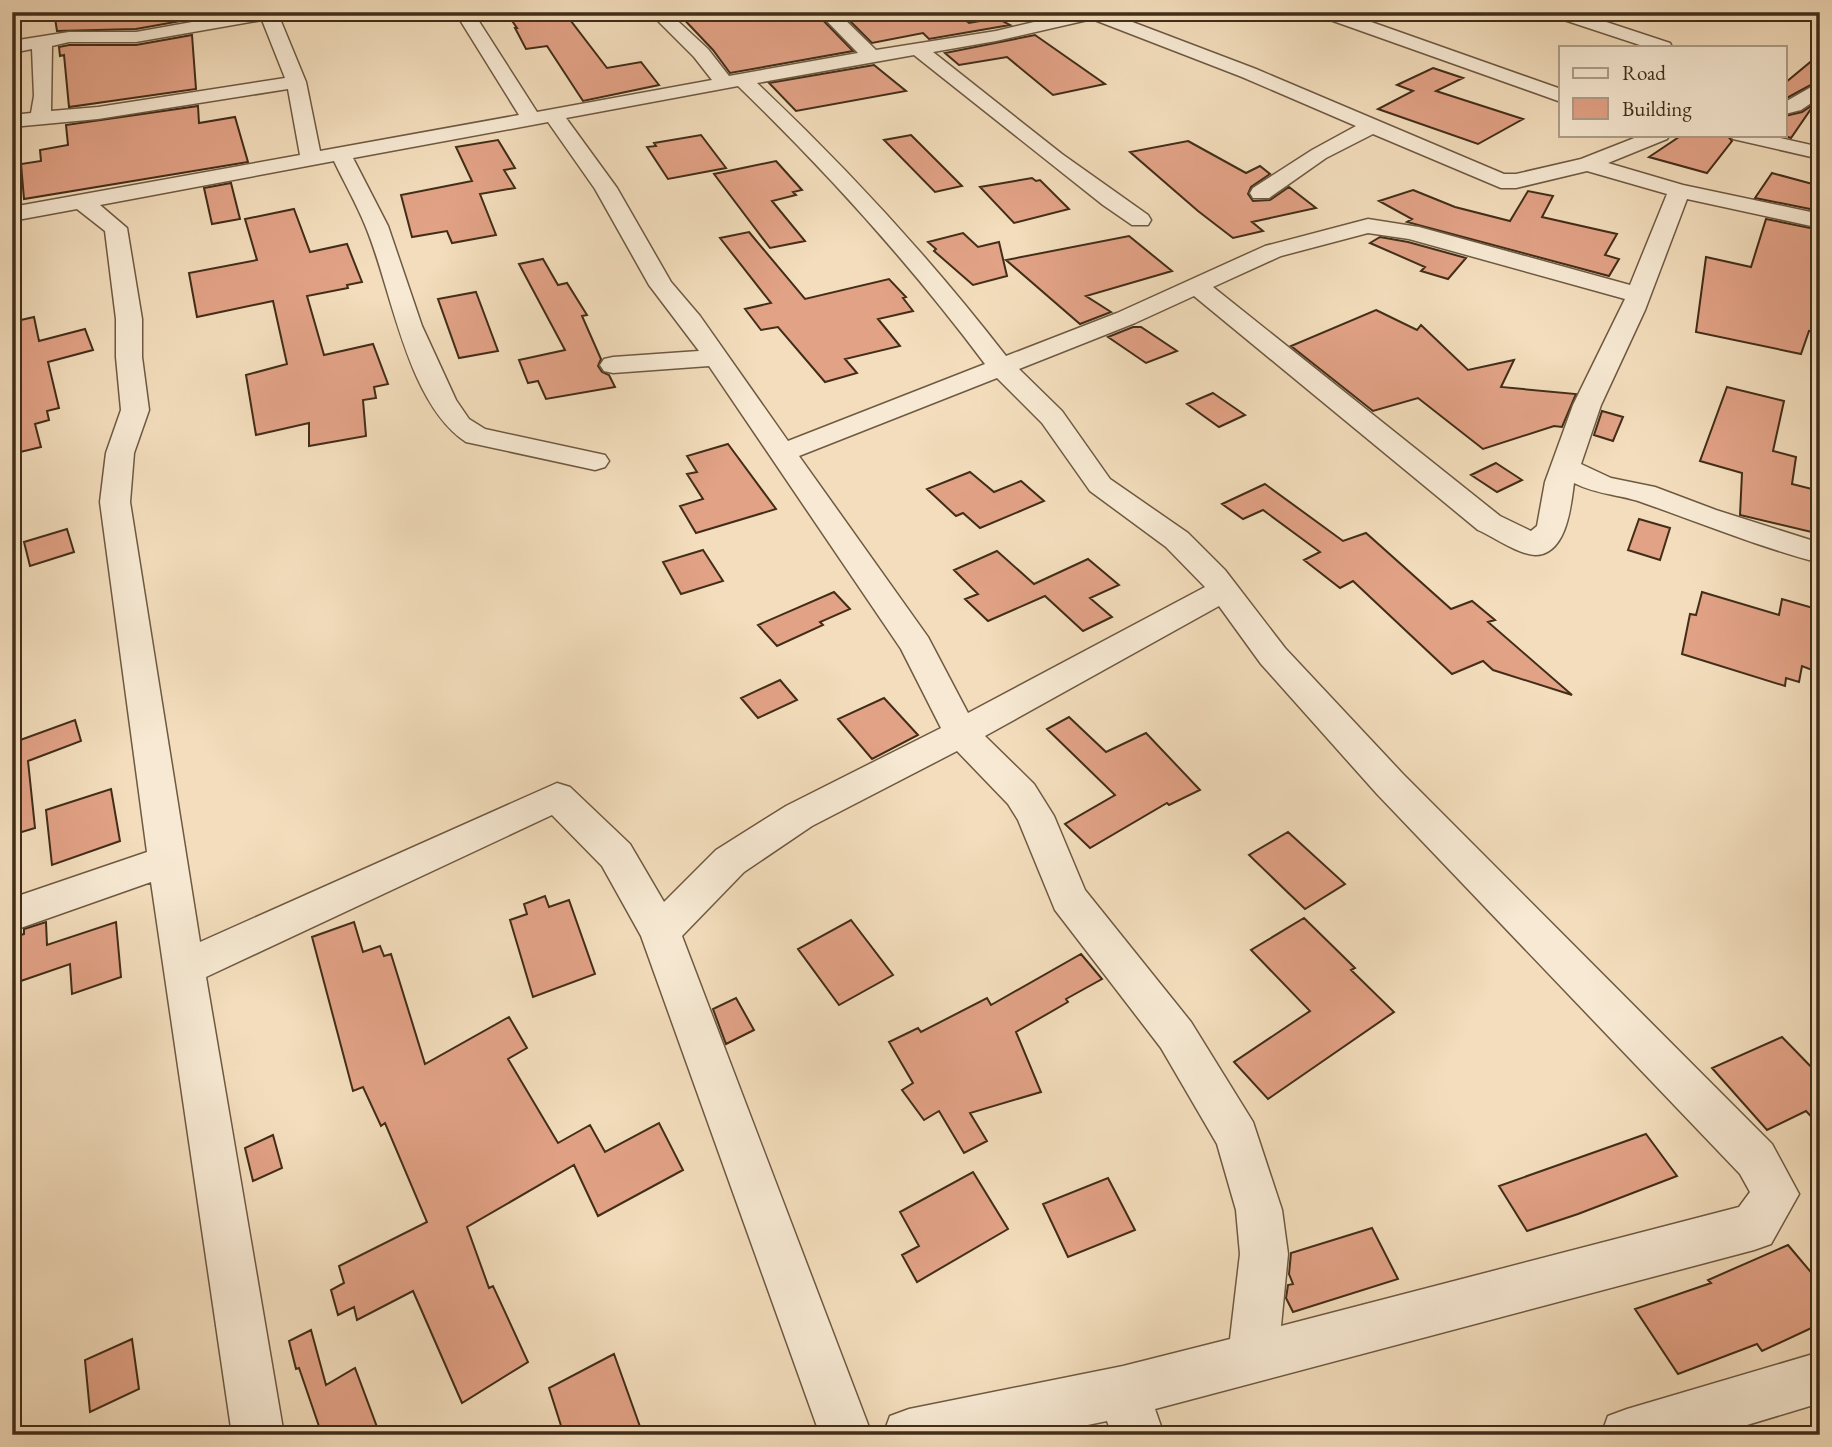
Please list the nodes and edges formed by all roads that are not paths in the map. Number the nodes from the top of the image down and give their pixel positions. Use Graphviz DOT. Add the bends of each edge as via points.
graph roads {
  1 [pos="464,12"];
  2 [pos="658,12"];
  3 [pos="827,12"];
  4 [pos="1325,12"];
  5 [pos="1558,12"];
  6 [pos="269,13"];
  7 [pos="1090,13"];
  8 [pos="44,41"];
  9 [pos="1660,46"];
  10 [pos="12,47"];
  11 [pos="918,49"];
  12 [pos="872,56"];
  13 [pos="296,82"];
  14 [pos="734,82"];
  15 [pos="1786,85"];
  16 [pos="1815,91"];
  17 [pos="1559,95"];
  18 [pos="1786,108"];
  19 [pos="40,117"];
  20 [pos="543,118"];
  21 [pos="12,121"];
  22 [pos="1370,127"];
  23 [pos="1658,136"];
  24 [pos="1744,136"];
  25 [pos="1820,153"];
  26 [pos="341,154"];
  27 [pos="311,159"];
  28 [pos="1588,164"];
  29 [pos="1679,191"];
  30 [pos="1261,193"];
  31 [pos="82,202"];
  32 [pos="12,214"];
  33 [pos="1140,220"];
  34 [pos="1820,221"];
  35 [pos="1198,287"];
  36 [pos="1639,295"];
  37 [pos="717,358"];
  38 [pos="613,365"];
  39 [pos="1001,367"];
  40 [pos="782,453"];
  41 [pos="595,461"];
  42 [pos="1565,467"];
  43 [pos="1820,553"];
  44 [pos="1224,590"];
  45 [pos="961,733"];
  46 [pos="167,861"];
  47 [pos="12,915"];
  48 [pos="660,932"];
  49 [pos="184,968"];
  50 [pos="1253,1358"];
  51 [pos="1820,1377"];
  52 [pos="1131,1414"];
  53 [pos="258,1435"];
  54 [pos="846,1435"];
  55 [pos="909,1435"];
  56 [pos="1627,1435"];
  1 -- 20 [label="street"];
  2 -- 14 [label="street"];
  3 -- 12 [label="street"];
  4 -- 17 [label="street"];
  5 -- 9 [label="street"];
  6 -- 8 [label="street" via="136,37"];
  6 -- 13 [label="street"];
  7 -- 11 [label="street"];
  7 -- 22 [label="street" via="1249,73"];
  8 -- 10 [label="street"];
  8 -- 19 [label="street" via="39,52 45,101"];
  11 -- 12 [label="street"];
  11 -- 33 [label="street" via="1042,150"];
  12 -- 14 [label="street"];
  13 -- 19 [label="street" via="98,113"];
  13 -- 27 [label="street"];
  14 -- 20 [label="street"];
  14 -- 39 [label="street" via="816,149 939,286"];
  15 -- 16 [label="street"];
  16 -- 18 [label="street"];
  19 -- 21 [label="street"];
  20 -- 26 [label="street"];
  20 -- 37 [label="street" via="606,188 661,285"];
  22 -- 28 [label="street" via="1500,181"];
  22 -- 30 [label="street"];
  23 -- 28 [label="street"];
  24 -- 25 [label="street"];
  26 -- 27 [label="street"];
  26 -- 41 [label="street" via="377,226 409,326 442,400 459,425 476,436"];
  27 -- 31 [label="street"];
  28 -- 29 [label="street"];
  29 -- 34 [label="street"];
  29 -- 36 [label="street"];
  31 -- 32 [label="street"];
  31 -- 46 [label="street" via="116,228 129,319 135,410 120,453 115,502"];
  35 -- 36 [label="street" via="1273,251 1368,226 1412,232"];
  35 -- 39 [label="street"];
  35 -- 42 [label="street" via="1489,523 1519,539 1535,545 1552,529"];
  36 -- 42 [label="street" via="1587,405"];
  37 -- 38 [label="street"];
  37 -- 40 [label="street"];
  39 -- 40 [label="street"];
  39 -- 44 [label="street" via="1052,418 1100,485 1177,540"];
  40 -- 45 [label="street" via="916,645"];
  42 -- 43 [label="street" via="1603,486 1645,493"];
  44 -- 45 [label="street"];
  44 -- 50 [label="street" via="1273,656 1390,784 1756,1158 1776,1194 1754,1227"];
  45 -- 48 [label="street" via="799,816 730,861"];
  45 -- 50 [label="street" via="1020,794 1035,816 1069,900 1176,1035 1237,1137 1259,1210 1264,1254"];
  46 -- 47 [label="street"];
  46 -- 49 [label="street"];
  48 -- 49 [label="street" via="616,855 557,797"];
  48 -- 54 [label="street"];
  49 -- 53 [label="street"];
  50 -- 52 [label="street"];
  51 -- 56 [label="street"];
  52 -- 55 [label="street"];
}
